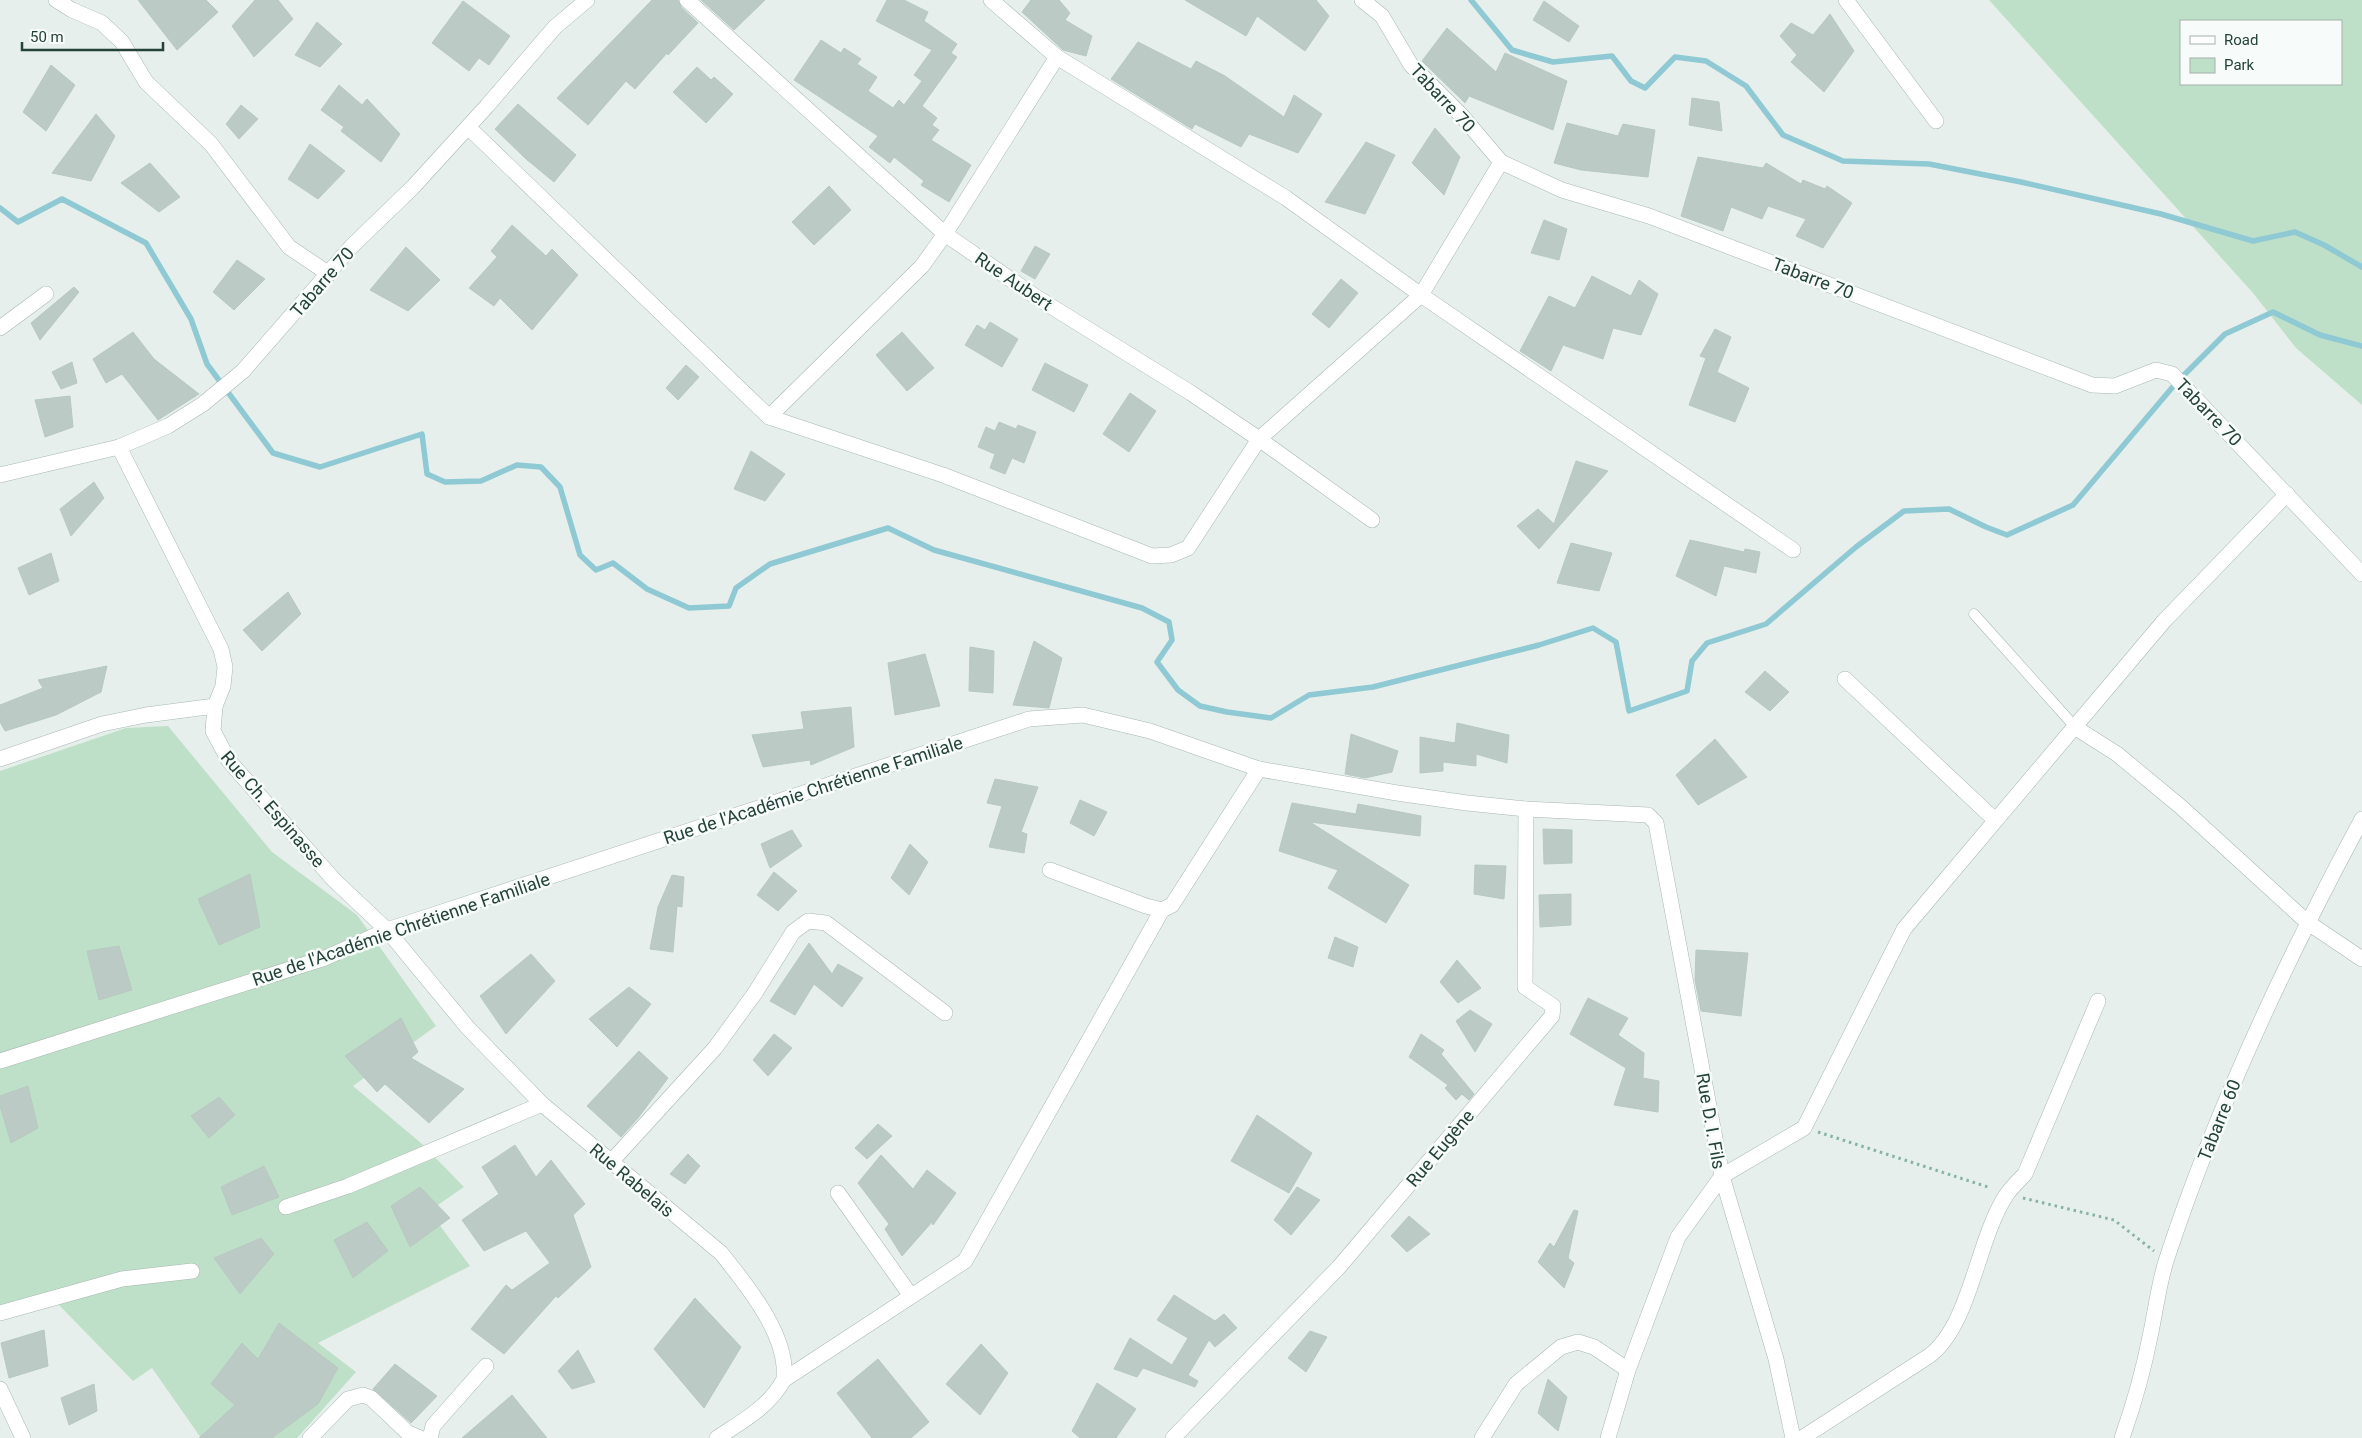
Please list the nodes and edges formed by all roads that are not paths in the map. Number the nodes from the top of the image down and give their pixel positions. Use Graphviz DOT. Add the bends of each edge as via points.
graph roads {
  1 [pos="56,0"];
  2 [pos="587,0"];
  3 [pos="687,0"];
  4 [pos="991,0"];
  5 [pos="1362,0"];
  6 [pos="1846,0"];
  7 [pos="1057,57"];
  8 [pos="1936,121"];
  9 [pos="468,127"];
  10 [pos="1501,162"];
  11 [pos="945,234"];
  12 [pos="329,274"];
  13 [pos="46,294"];
  14 [pos="1421,295"];
  15 [pos="0,328"];
  16 [pos="769,416"];
  17 [pos="1259,439"];
  18 [pos="119,447"];
  19 [pos="0,474"];
  20 [pos="2287,494"];
  21 [pos="1372,520"];
  22 [pos="1793,550"];
  23 [pos="2362,574"];
  24 [pos="1974,614"];
  25 [pos="1845,680"];
  26 [pos="215,706"];
  27 [pos="2076,728"];
  28 [pos="0,758"];
  29 [pos="1259,769"];
  30 [pos="1526,809"];
  31 [pos="1648,815"];
  32 [pos="2362,819"];
  33 [pos="1995,820"];
  34 [pos="1050,870"];
  35 [pos="1162,910"];
  36 [pos="2307,922"];
  37 [pos="387,930"];
  38 [pos="2362,958"];
  39 [pos="2098,1001"];
  40 [pos="945,1013"];
  41 [pos="0,1061"];
  42 [pos="542,1104"];
  43 [pos="610,1163"];
  44 [pos="1722,1176"];
  45 [pos="838,1193"];
  46 [pos="286,1207"];
  47 [pos="192,1271"];
  48 [pos="910,1296"];
  49 [pos="0,1313"];
  50 [pos="486,1366"];
  51 [pos="1628,1370"];
  52 [pos="785,1379"];
  53 [pos="0,1388"];
  54 [pos="23,1438"];
  55 [pos="310,1438"];
  56 [pos="420,1438"];
  57 [pos="430,1438"];
  58 [pos="717,1438"];
  59 [pos="1173,1438"];
  60 [pos="1482,1438"];
  61 [pos="1608,1438"];
  62 [pos="1793,1438"];
  63 [pos="1802,1438"];
  64 [pos="2122,1438"];
  1 -- 12 [label="street" via="102,23 122,42 146,82 210,144 289,247"];
  2 -- 9 [label="street, Tabarre 70" via="555,27"];
  3 -- 11 [label="street, Rue Aubert"];
  4 -- 7 [label="street"];
  5 -- 10 [label="street, Tabarre 70" via="1382,16 1411,65 1462,116"];
  6 -- 8 [label="street"];
  7 -- 11 [label="street"];
  7 -- 14 [label="street" via="1286,198"];
  9 -- 12 [label="street, Tabarre 70"];
  9 -- 16 [label="street"];
  10 -- 14 [label="street"];
  10 -- 20 [label="street, Tabarre 70" via="1562,190 1649,216 2092,385 2116,386 2156,370 2172,374"];
  11 -- 16 [label="street" via="922,266"];
  11 -- 17 [label="street, Rue Aubert" via="1036,297"];
  12 -- 18 [label="street, Tabarre 70" via="232,380 168,426"];
  13 -- 15 [label="street"];
  14 -- 17 [label="street"];
  14 -- 22 [label="street"];
  16 -- 17 [label="street" via="943,475 1152,556 1171,555 1188,548"];
  17 -- 21 [label="street, Rue Aubert"];
  18 -- 19 [label="street, Tabarre 70"];
  18 -- 26 [label="street, Rue Ch. Espinasse" via="221,649 225,667 223,686"];
  20 -- 23 [label="street, Tabarre 70"];
  20 -- 27 [label="street" via="2164,621"];
  24 -- 27 [label="lane"];
  25 -- 33 [label="street"];
  26 -- 28 [label="street" via="102,724"];
  26 -- 37 [label="street, Rue Ch. Espinasse" via="213,732 229,761 334,880"];
  27 -- 33 [label="street"];
  27 -- 36 [label="street" via="2118,754 2181,806"];
  29 -- 30 [label="street, Rue de l'Académie Chrétienne Familiale" via="1450,801"];
  29 -- 35 [label="street" via="1172,905"];
  29 -- 37 [label="street, Rue de l'Académie Chrétienne Familiale" via="1150,731 1083,715 1029,719"];
  30 -- 31 [label="street, Rue de l'Académie Chrétienne Familiale"];
  30 -- 59 [label="street, Rue Eugène" via="1525,987 1553,1006 1552,1016 1339,1267"];
  31 -- 44 [label="street, Rue D. I. Fils" via="1656,823"];
  32 -- 36 [label="street, Tabarre 60"];
  33 -- 44 [label="street" via="1904,929 1804,1128"];
  34 -- 35 [label="street"];
  35 -- 48 [label="street" via="965,1261"];
  36 -- 38 [label="street"];
  36 -- 64 [label="street, Tabarre 60" via="2244,1057 2166,1260 2148,1350"];
  37 -- 41 [label="street, Rue de l'Académie Chrétienne Familiale" via="325,958"];
  37 -- 42 [label="street, Rue Rabelais" via="468,1028"];
  39 -- 63 [label="street" via="2025,1174 2007,1193 1996,1212 1952,1330 1940,1348"];
  40 -- 43 [label="street" via="826,923 808,921 793,932 755,993 715,1048"];
  42 -- 43 [label="street, Rue Rabelais"];
  42 -- 46 [label="street" via="348,1186"];
  43 -- 52 [label="street, Rue Rabelais" via="721,1253 744,1281 783,1352"];
  44 -- 51 [label="street, Rue D. I. Fils" via="1678,1237"];
  44 -- 62 [label="street" via="1776,1359"];
  45 -- 48 [label="street"];
  47 -- 49 [label="street" via="122,1279"];
  48 -- 52 [label="street"];
  50 -- 57 [label="street" via="433,1426"];
  51 -- 60 [label="street" via="1594,1347 1578,1342 1561,1347 1516,1384"];
  51 -- 61 [label="street, Rue D. I. Fils"];
  52 -- 58 [label="street" via="766,1404"];
  53 -- 54 [label="street"];
  55 -- 56 [label="street" via="348,1399 363,1395 371,1398 408,1434"];
}
